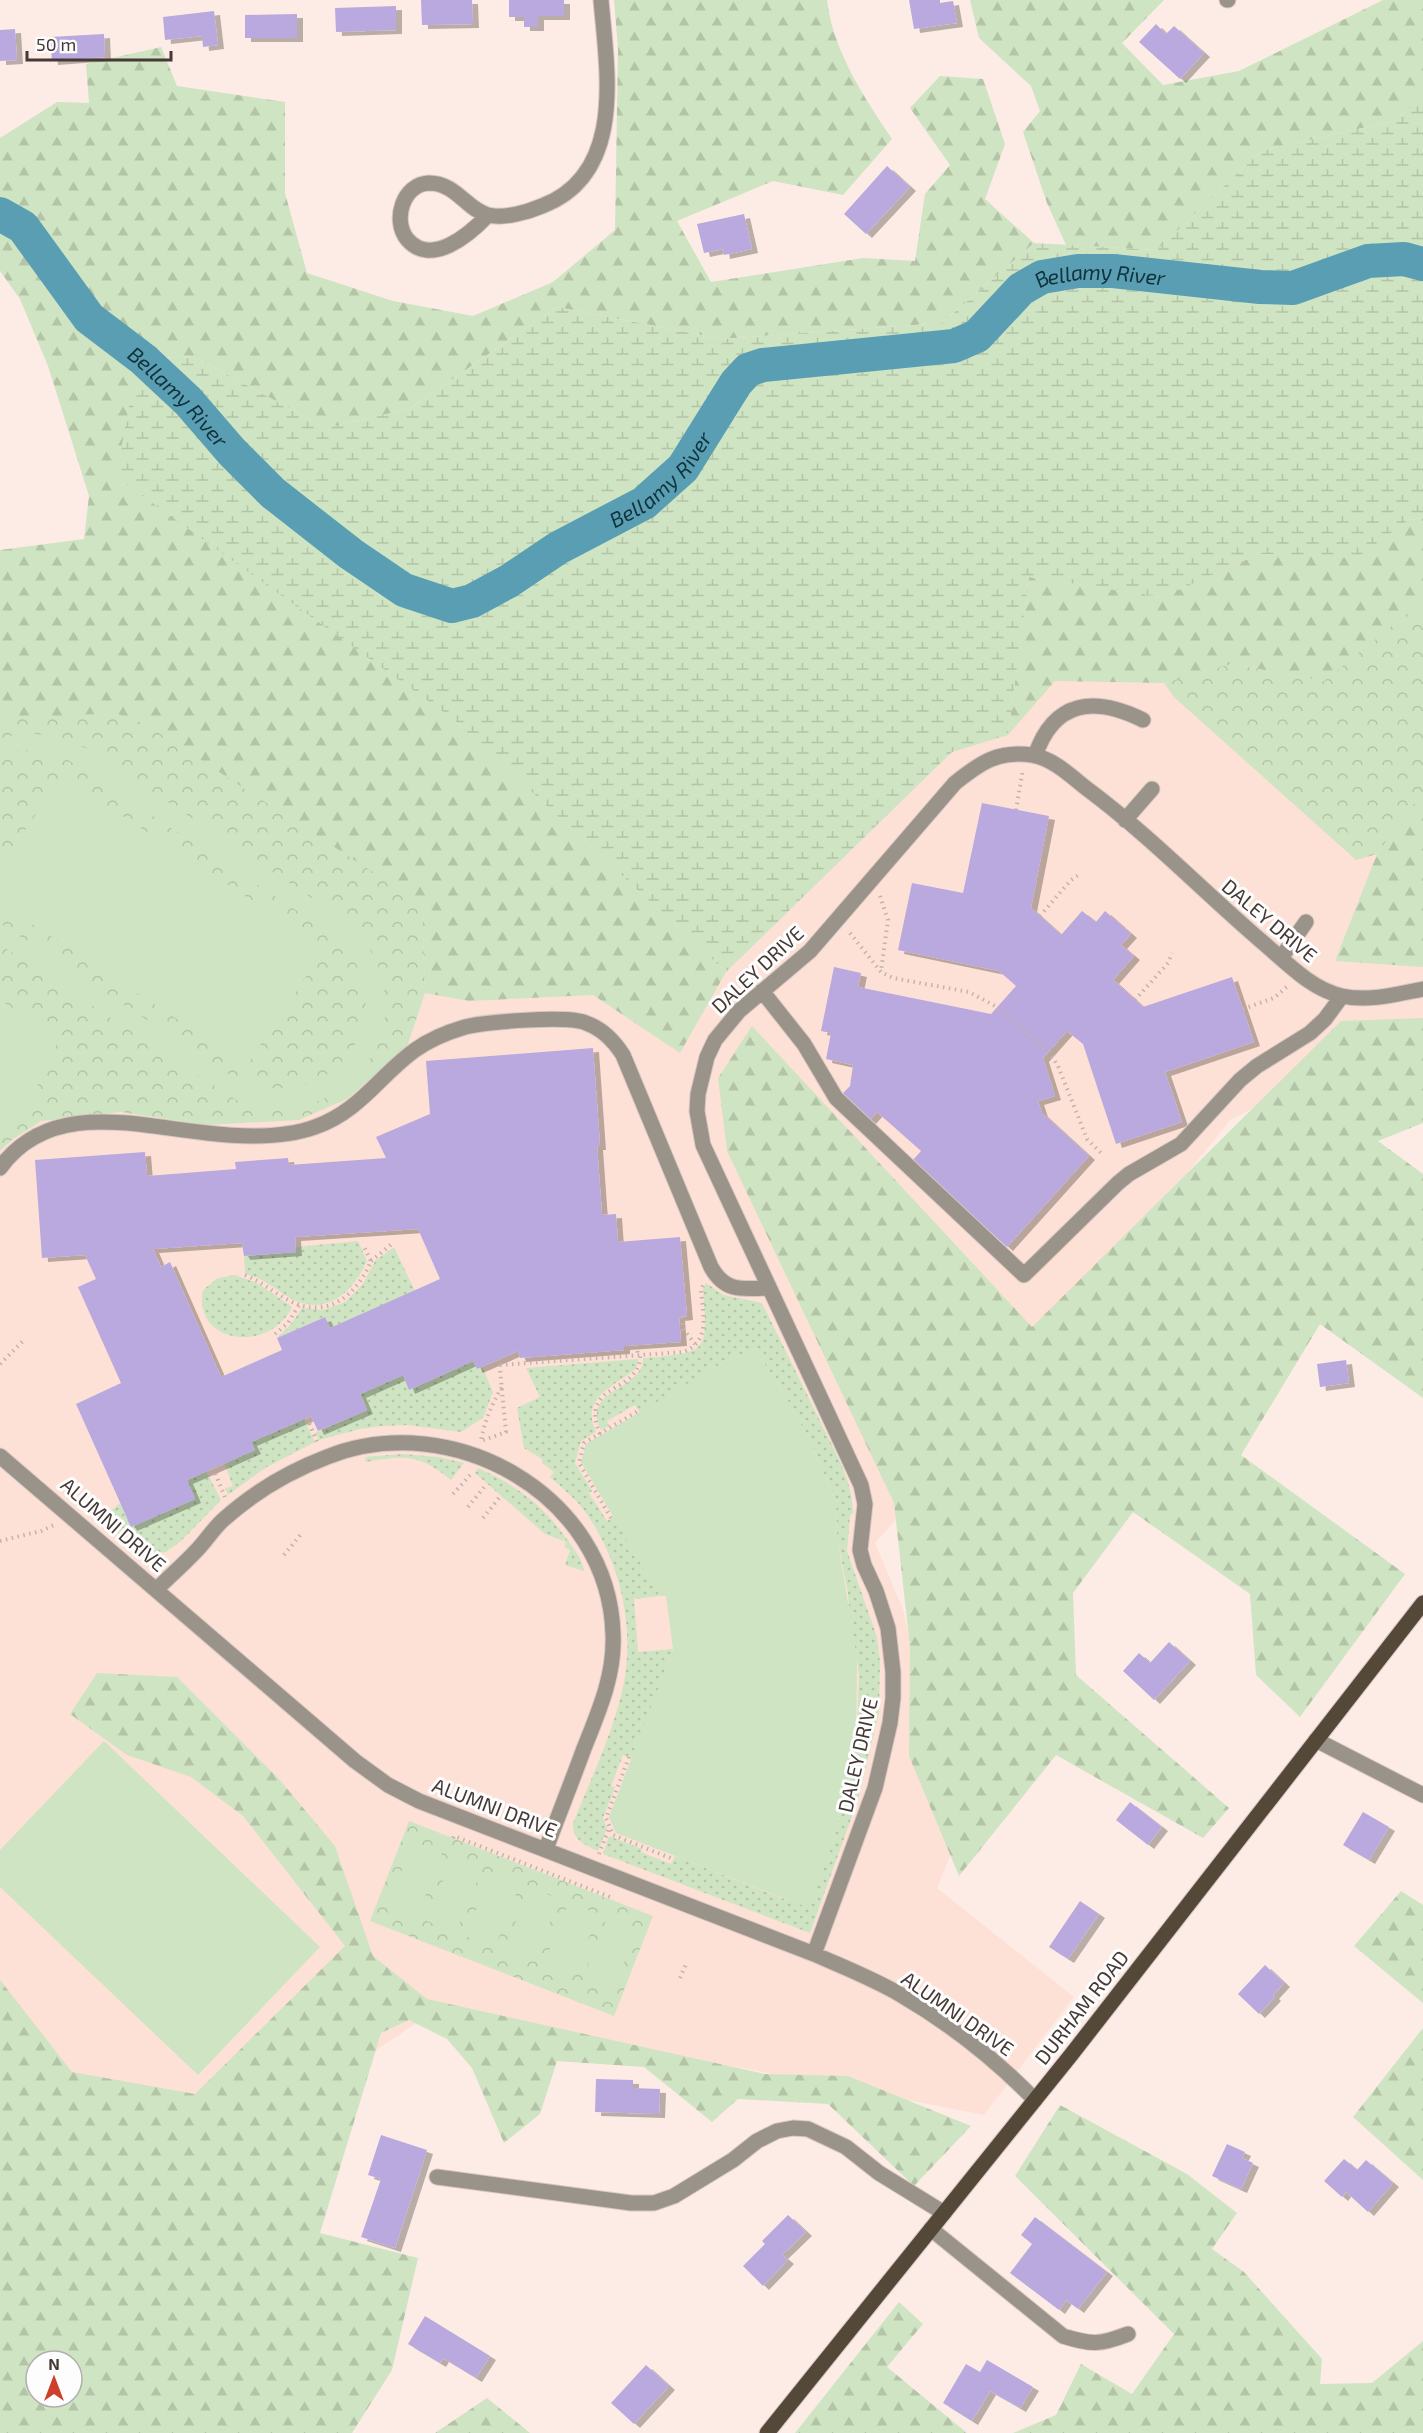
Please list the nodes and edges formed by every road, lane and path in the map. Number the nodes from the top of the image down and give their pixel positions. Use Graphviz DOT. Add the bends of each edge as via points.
graph roads {
  1 [pos="601,0"];
  2 [pos="488,215"];
  3 [pos="1143,720"];
  4 [pos="1035,756"];
  5 [pos="1023,768"];
  6 [pos="1152,789"];
  7 [pos="1016,810"];
  8 [pos="1125,820"];
  9 [pos="1080,874"];
  10 [pos="880,896"];
  11 [pos="1040,916"];
  12 [pos="1306,922"];
  13 [pos="849,933"];
  14 [pos="1172,953"];
  15 [pos="1281,958"];
  16 [pos="881,972"];
  17 [pos="1289,984"];
  18 [pos="1423,989"];
  19 [pos="762,991"];
  20 [pos="1342,996"];
  21 [pos="1135,1000"];
  22 [pos="1243,1009"];
  23 [pos="1102,1155"];
  24 [pos="0,1168"];
  25 [pos="393,1243"];
  26 [pos="363,1245"];
  27 [pos="371,1261"];
  28 [pos="713,1271"];
  29 [pos="244,1275"];
  30 [pos="768,1288"];
  31 [pos="299,1305"];
  32 [pos="682,1317"];
  33 [pos="275,1334"];
  34 [pos="23,1341"];
  35 [pos="637,1345"];
  36 [pos="696,1345"];
  37 [pos="639,1356"];
  38 [pos="499,1359"];
  39 [pos="0,1364"];
  40 [pos="500,1365"];
  41 [pos="502,1387"];
  42 [pos="638,1411"];
  43 [pos="307,1418"];
  44 [pos="600,1434"];
  45 [pos="318,1444"];
  46 [pos="0,1455"];
  47 [pos="213,1468"];
  48 [pos="471,1474"];
  49 [pos="485,1486"];
  50 [pos="453,1494"];
  51 [pos="499,1498"];
  52 [pos="227,1500"];
  53 [pos="468,1506"];
  54 [pos="483,1518"];
  55 [pos="611,1518"];
  56 [pos="58,1519"];
  57 [pos="302,1533"];
  58 [pos="0,1541"];
  59 [pos="284,1555"];
  60 [pos="157,1589"];
  61 [pos="1423,1603"];
  62 [pos="1316,1740"];
  63 [pos="629,1757"];
  64 [pos="1423,1795"];
  65 [pos="610,1827"];
  66 [pos="453,1839"];
  67 [pos="546,1849"];
  68 [pos="598,1858"];
  69 [pos="673,1859"];
  70 [pos="609,1899"];
  71 [pos="814,1954"];
  72 [pos="686,1964"];
  73 [pos="680,1978"];
  74 [pos="1035,2100"];
  75 [pos="437,2177"];
  76 [pos="944,2213"];
  77 [pos="931,2229"];
  78 [pos="1128,2334"];
  79 [pos="768,2433"];
  1 -- 2 [label="street" via="607,102 598,151 588,170 553,202 532,210"];
  2 -- 2 [label="street" via="450,188 426,183 406,196 400,219 408,241 427,250 458,242"];
  3 -- 4 [label="street" via="1096,705 1068,710 1048,727"];
  4 -- 8 [label="street, DALEY DRIVE" via="1066,772"];
  4 -- 19 [label="street, DALEY DRIVE" via="992,758 955,783 810,951"];
  5 -- 7 [label="path"];
  6 -- 8 [label="street"];
  8 -- 15 [label="street, DALEY DRIVE"];
  9 -- 11 [label="path"];
  10 -- 16 [label="path" via="888,920"];
  12 -- 15 [label="street"];
  13 -- 16 [label="path"];
  14 -- 21 [label="path" via="1168,963"];
  15 -- 20 [label="street, DALEY DRIVE" via="1312,982"];
  16 -- 23 [label="path" via="893,978 969,992 997,1007 1049,1052 1087,1139"];
  17 -- 22 [label="path" via="1274,998"];
  18 -- 20 [label="street, DALEY DRIVE" via="1370,998"];
  19 -- 20 [label="street" via="804,1044 836,1098 1024,1275 1129,1174 1181,1144 1240,1080 1310,1033"];
  19 -- 30 [label="street, DALEY DRIVE" via="715,1040 701,1076 697,1111 703,1145"];
  24 -- 28 [label="street" via="21,1145 45,1131 105,1121 208,1134 298,1132 330,1121 357,1105 415,1050 438,1037 466,1027 572,1019 598,1029 623,1055"];
  25 -- 27 [label="path"];
  26 -- 27 [label="path"];
  27 -- 31 [label="path" via="357,1287 338,1302 319,1307"];
  28 -- 30 [label="street" via="720,1281 740,1289"];
  28 -- 36 [label="path" via="701,1290 704,1328"];
  29 -- 31 [label="path"];
  30 -- 71 [label="street, DALEY DRIVE" via="861,1485 865,1504 860,1550 883,1609 894,1672 890,1724 875,1788"];
  31 -- 33 [label="path" via="288,1323"];
  32 -- 36 [label="path" via="683,1329"];
  34 -- 39 [label="path"];
  35 -- 37 [label="path"];
  36 -- 37 [label="path" via="682,1353"];
  37 -- 40 [label="path"];
  37 -- 44 [label="path" via="635,1372 595,1407 594,1420"];
  38 -- 40 [label="path"];
  40 -- 41 [label="path"];
  41 -- 41 [label="path" via="506,1432 481,1441 483,1429"];
  42 -- 44 [label="path"];
  43 -- 45 [label="path"];
  44 -- 55 [label="path" via="584,1443 579,1463"];
  46 -- 60 [label="street, ALUMNI DRIVE"];
  47 -- 52 [label="path"];
  48 -- 50 [label="path"];
  49 -- 53 [label="path"];
  51 -- 54 [label="path"];
  56 -- 58 [label="path" via="45,1530"];
  57 -- 59 [label="path"];
  60 -- 67 [label="street, ALUMNI DRIVE" via="371,1774 419,1801"];
  60 -- 67 [label="street" via="244,1503 329,1456 361,1447 421,1444 463,1451 519,1476 563,1512 589,1547 608,1597 613,1633 606,1693"];
  61 -- 62 [label="main road, DURHAM ROAD"];
  62 -- 64 [label="street"];
  62 -- 74 [label="main road, DURHAM ROAD"];
  63 -- 65 [label="path" via="606,1818"];
  65 -- 68 [label="path"];
  65 -- 69 [label="path" via="613,1835"];
  66 -- 70 [label="path" via="454,1836 465,1840"];
  67 -- 71 [label="street, ALUMNI DRIVE"];
  71 -- 74 [label="street, ALUMNI DRIVE" via="902,1995 1010,2074"];
  72 -- 73 [label="path"];
  74 -- 76 [label="main road, DURHAM ROAD"];
  75 -- 76 [label="street" via="654,2203 674,2196 757,2141 793,2128 808,2129 846,2146 879,2173"];
  76 -- 77 [label="main road, DURHAM ROAD"];
  77 -- 78 [label="street" via="1063,2336 1104,2343"];
  77 -- 79 [label="main road, DURHAM ROAD"];
}
